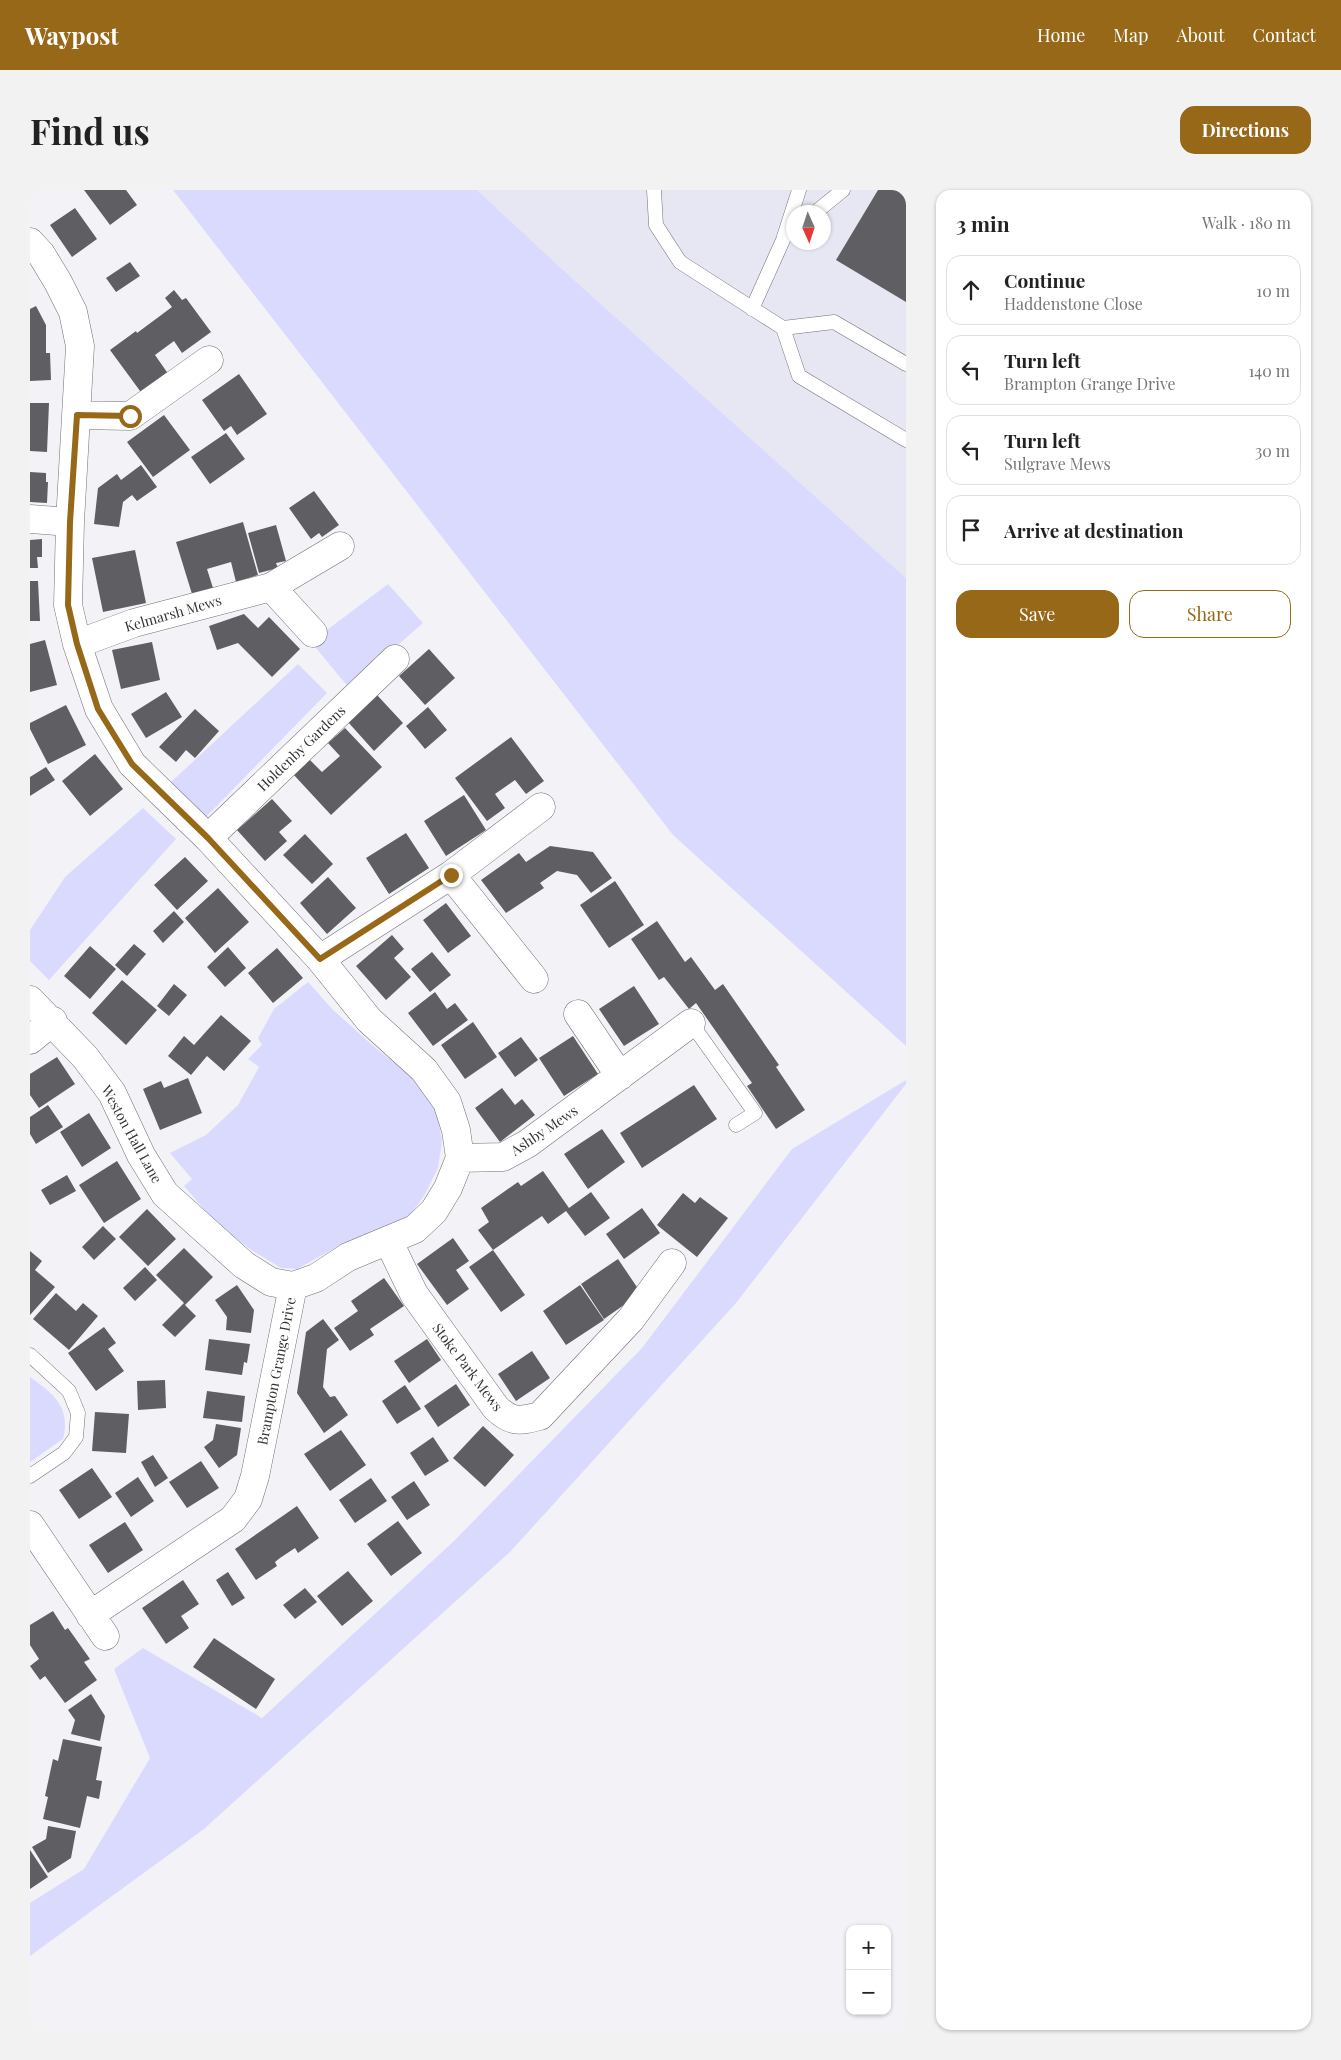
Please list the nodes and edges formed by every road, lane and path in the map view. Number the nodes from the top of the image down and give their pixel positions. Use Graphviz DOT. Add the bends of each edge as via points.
graph roads {
  1 [pos="654,190"];
  2 [pos="799,190"];
  3 [pos="843,190"];
  4 [pos="795,205"];
  5 [pos="825,205"];
  6 [pos="786,239"];
  7 [pos="30,242"];
  8 [pos="752,309"];
  9 [pos="783,328"];
  10 [pos="209,360"];
  11 [pos="906,364"];
  12 [pos="77,415"];
  13 [pos="906,440"];
  14 [pos="30,519"];
  15 [pos="70,522"];
  16 [pos="340,546"];
  17 [pos="272,587"];
  18 [pos="312,633"];
  19 [pos="77,644"];
  20 [pos="395,659"];
  21 [pos="541,808"];
  22 [pos="208,838"];
  23 [pos="451,875"];
  24 [pos="320,959"];
  25 [pos="534,979"];
  26 [pos="30,1000"];
  27 [pos="578,1014"];
  28 [pos="52,1022"];
  29 [pos="691,1023"];
  30 [pos="30,1040"];
  31 [pos="620,1076"];
  32 [pos="736,1125"];
  33 [pos="460,1158"];
  34 [pos="388,1240"];
  35 [pos="672,1263"];
  36 [pos="293,1286"];
  37 [pos="30,1355"];
  38 [pos="30,1476"];
  39 [pos="30,1525"];
  1 -- 8 [label="lane" via="656,225 680,262"];
  2 -- 4 [label="lane"];
  3 -- 5 [label="lane"];
  6 -- 8 [label="lane"];
  7 -- 12 [label="street, Brampton Grange Drive" via="41,254 73,312 80,346"];
  8 -- 9 [label="lane"];
  9 -- 11 [label="lane" via="834,322"];
  9 -- 13 [label="lane" via="799,376"];
  10 -- 12 [label="street" via="130,416"];
  12 -- 15 [label="street, Brampton Grange Drive"];
  14 -- 15 [label="street"];
  15 -- 19 [label="street, Brampton Grange Drive" via="68,605"];
  16 -- 17 [label="street, Kelmarsh Mews"];
  17 -- 18 [label="street"];
  17 -- 19 [label="street, Kelmarsh Mews" via="134,623"];
  19 -- 22 [label="street, Brampton Grange Drive" via="98,709 132,764"];
  20 -- 22 [label="street, Holdenby Gardens"];
  21 -- 23 [label="street"];
  22 -- 24 [label="street, Brampton Grange Drive"];
  23 -- 24 [label="street"];
  23 -- 25 [label="street"];
  24 -- 33 [label="street, Brampton Grange Drive" via="369,1020 437,1086 447,1102 456,1130"];
  26 -- 28 [label="street, Weston Hall Lane"];
  27 -- 31 [label="street"];
  28 -- 30 [label="street"];
  28 -- 36 [label="street, Weston Hall Lane" via="85,1057 112,1093 141,1155 165,1194 244,1265 271,1282"];
  29 -- 31 [label="street, Ashby Mews"];
  29 -- 32 [label="lane" via="755,1112"];
  31 -- 33 [label="street, Ashby Mews" via="527,1144 503,1157"];
  33 -- 34 [label="street, Brampton Grange Drive" via="434,1211 415,1229"];
  34 -- 35 [label="street, Stoke Park Mews" via="414,1294 496,1408 508,1418 524,1420 540,1416 631,1319"];
  34 -- 36 [label="street, Brampton Grange Drive" via="348,1257 316,1278"];
  36 -- 39 [label="street, Brampton Grange Drive" via="256,1476 248,1499 233,1519 98,1626"];
  37 -- 38 [label="lane" via="69,1391 78,1413 76,1437 64,1453"];
}
